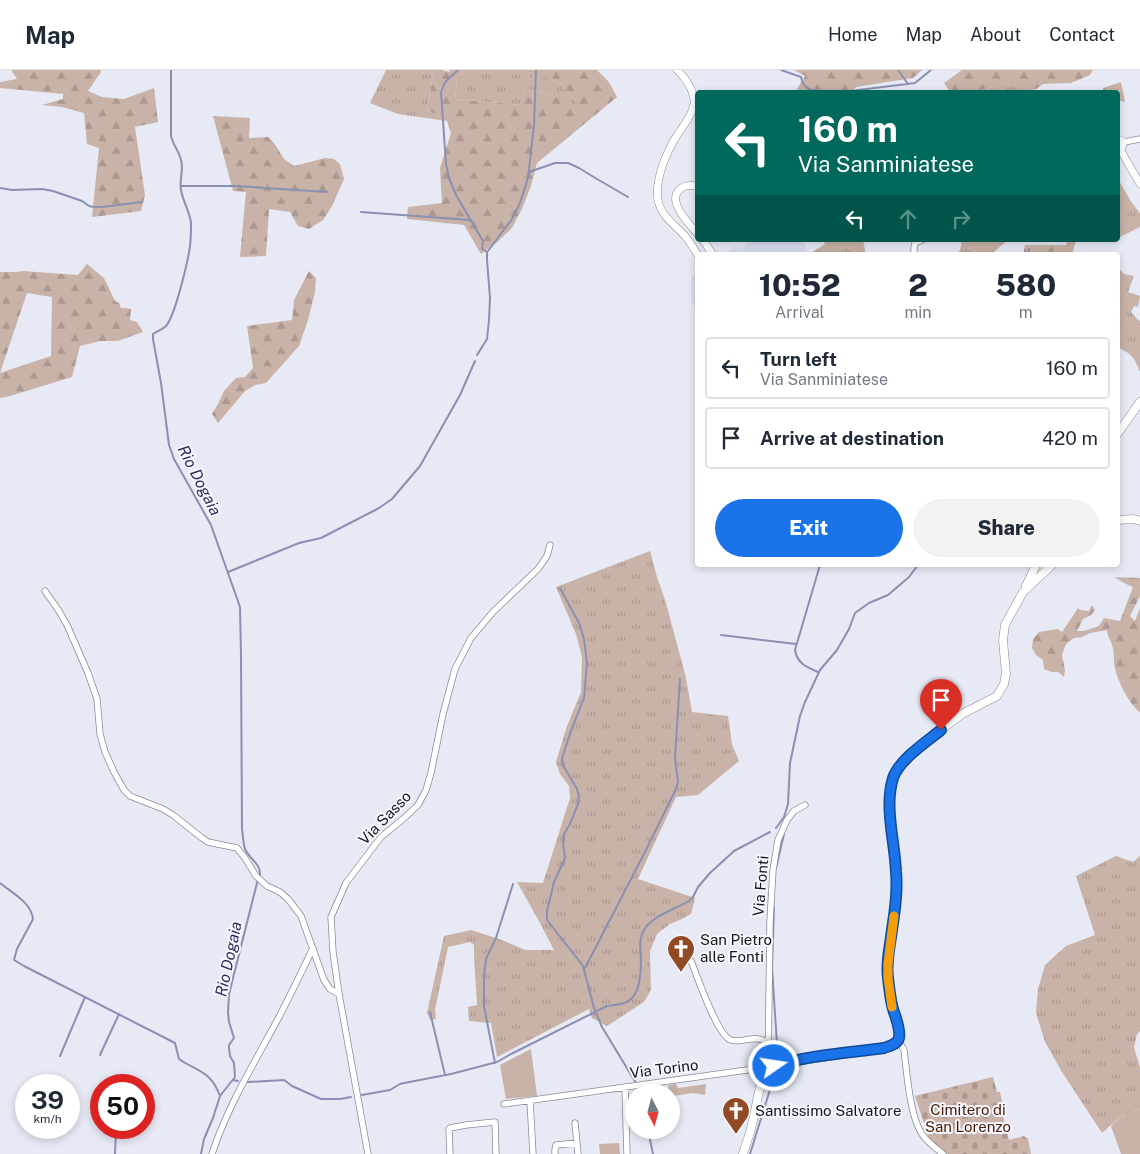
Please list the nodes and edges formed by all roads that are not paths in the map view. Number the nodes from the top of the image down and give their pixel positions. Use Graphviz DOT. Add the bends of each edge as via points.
graph roads {
  1 [pos="678,70"];
  2 [pos="695,101"];
  3 [pos="695,105"];
  4 [pos="1140,139"];
  5 [pos="1121,140"];
  6 [pos="1120,152"];
  7 [pos="1140,184"];
  8 [pos="695,186"];
  9 [pos="695,230"];
  10 [pos="696,252"];
  11 [pos="1140,402"];
  12 [pos="1120,430"];
  13 [pos="1120,520"];
  14 [pos="1140,521"];
  15 [pos="550,545"];
  16 [pos="1035,567"];
  17 [pos="1050,567"];
  18 [pos="45,591"];
  19 [pos="1024,592"];
  20 [pos="805,805"];
  21 [pos="313,948"];
  22 [pos="691,960"];
  23 [pos="339,994"];
  24 [pos="897,1041"];
  25 [pos="768,1044"];
  26 [pos="768,1070"];
  27 [pos="647,1084"];
  28 [pos="625,1087"];
  29 [pos="530,1101"];
  30 [pos="504,1104"];
  31 [pos="576,1123"];
  32 [pos="627,1139"];
  33 [pos="577,1143"];
  34 [pos="212,1154"];
  35 [pos="368,1154"];
  36 [pos="450,1154"];
  37 [pos="496,1154"];
  38 [pos="533,1154"];
  39 [pos="555,1154"];
  40 [pos="578,1154"];
  41 [pos="627,1154"];
  42 [pos="743,1154"];
  43 [pos="943,1154"];
  1 -- 2 [label="street"];
  3 -- 10 [label="street" via="670,146 657,190 665,217"];
  4 -- 5 [label="street"];
  6 -- 7 [label="street"];
  8 -- 9 [label="street" via="681,188 677,191 676,200"];
  11 -- 12 [label="main road"];
  13 -- 14 [label="main road"];
  15 -- 23 [label="street, Via Sasso" via="538,569 471,638 455,669 431,772 418,805 381,837 346,883 331,917"];
  16 -- 19 [label="main road"];
  17 -- 19 [label="main road"];
  18 -- 21 [label="street" via="67,624 88,673 97,699 100,734 124,790 130,796 173,815 208,842 237,848 256,876 295,907"];
  19 -- 24 [label="main road" via="1005,625 1006,674 998,696 962,714 924,743 900,766 892,780 889,799 896,880 888,978 899,1031"];
  20 -- 25 [label="street, Via Fonti" via="787,820 778,840 773,870"];
  21 -- 23 [label="street" via="324,980"];
  21 -- 34 [label="street" via="233,1102"];
  22 -- 25 [label="street" via="722,1033 734,1041 760,1039"];
  23 -- 35 [label="street, Via Sasso"];
  24 -- 26 [label="main road" via="884,1048 784,1063"];
  24 -- 43 [label="street" via="904,1050 919,1128"];
  25 -- 26 [label="street, Via Fonti"];
  26 -- 27 [label="street, Via Torino" via="761,1068"];
  26 -- 42 [label="main road" via="760,1086"];
  28 -- 29 [label="street, Via Torino"];
  29 -- 30 [label="street, Via Torino"];
  29 -- 38 [label="street"];
  31 -- 33 [label="street"];
  32 -- 41 [label="street"];
  33 -- 39 [label="street" via="556,1145"];
  33 -- 40 [label="street"];
  36 -- 37 [label="street" via="450,1128 494,1122"];
}
